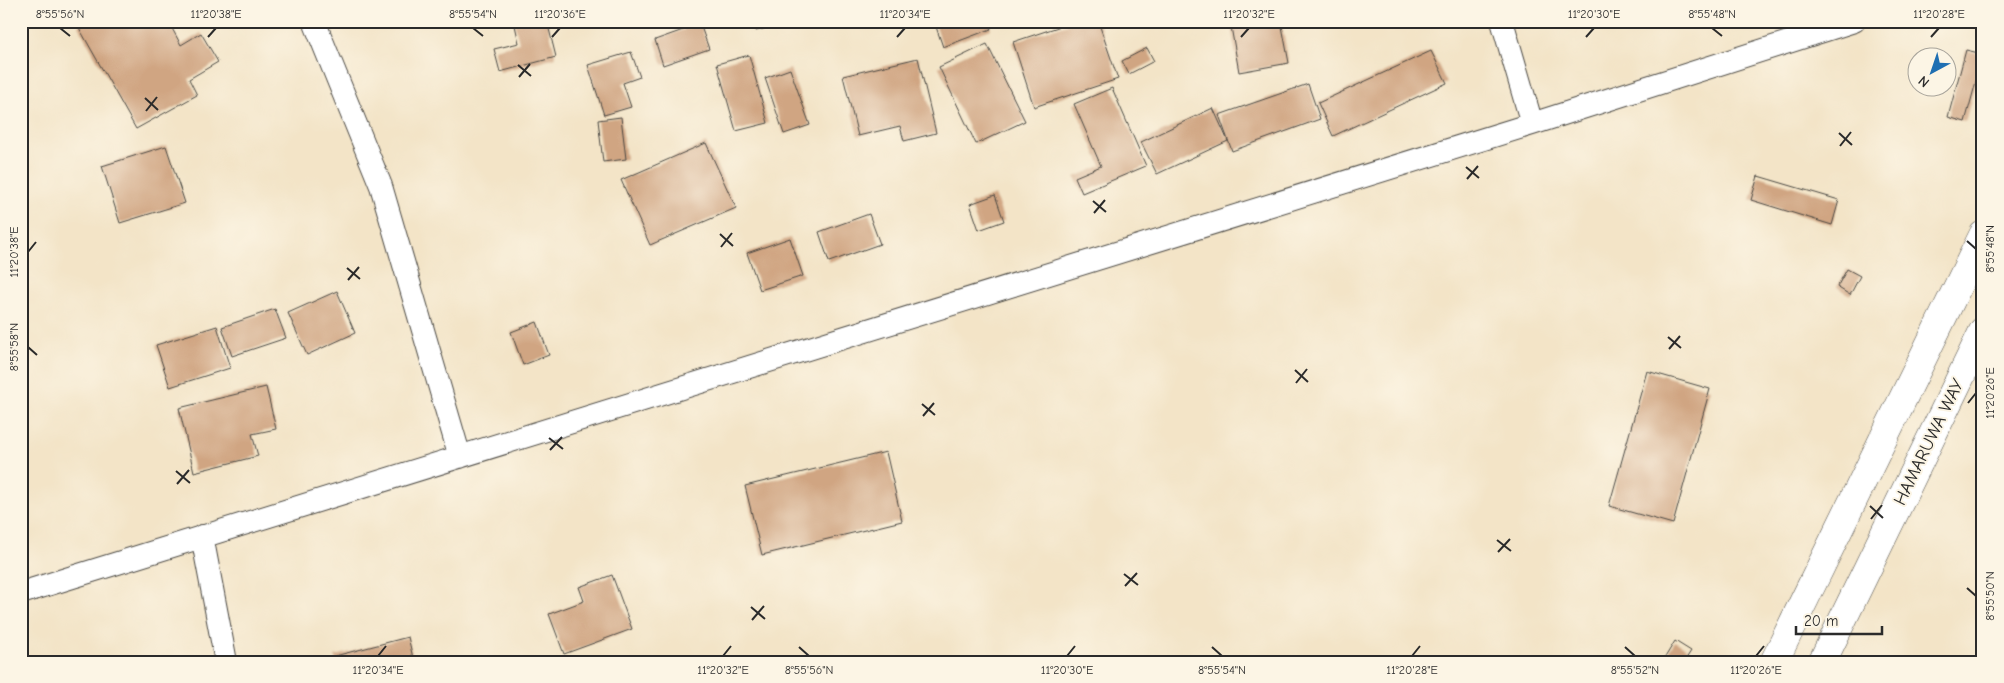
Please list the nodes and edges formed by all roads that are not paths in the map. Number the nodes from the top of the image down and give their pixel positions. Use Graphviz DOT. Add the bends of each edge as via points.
graph roads {
  1 [pos="314,21"];
  2 [pos="1502,21"];
  3 [pos="1854,21"];
  4 [pos="1532,124"];
  5 [pos="1983,235"];
  6 [pos="1983,331"];
  7 [pos="460,457"];
  8 [pos="202,536"];
  9 [pos="21,593"];
  10 [pos="226,662"];
  11 [pos="1774,662"];
  12 [pos="1822,662"];
  1 -- 7 [label="street" via="381,186"];
  2 -- 4 [label="street"];
  3 -- 4 [label="street"];
  4 -- 7 [label="street"];
  5 -- 11 [label="main road"];
  6 -- 12 [label="main road, HAMARUWA WAY"];
  7 -- 8 [label="street"];
  8 -- 9 [label="street"];
  8 -- 10 [label="street"];
}
